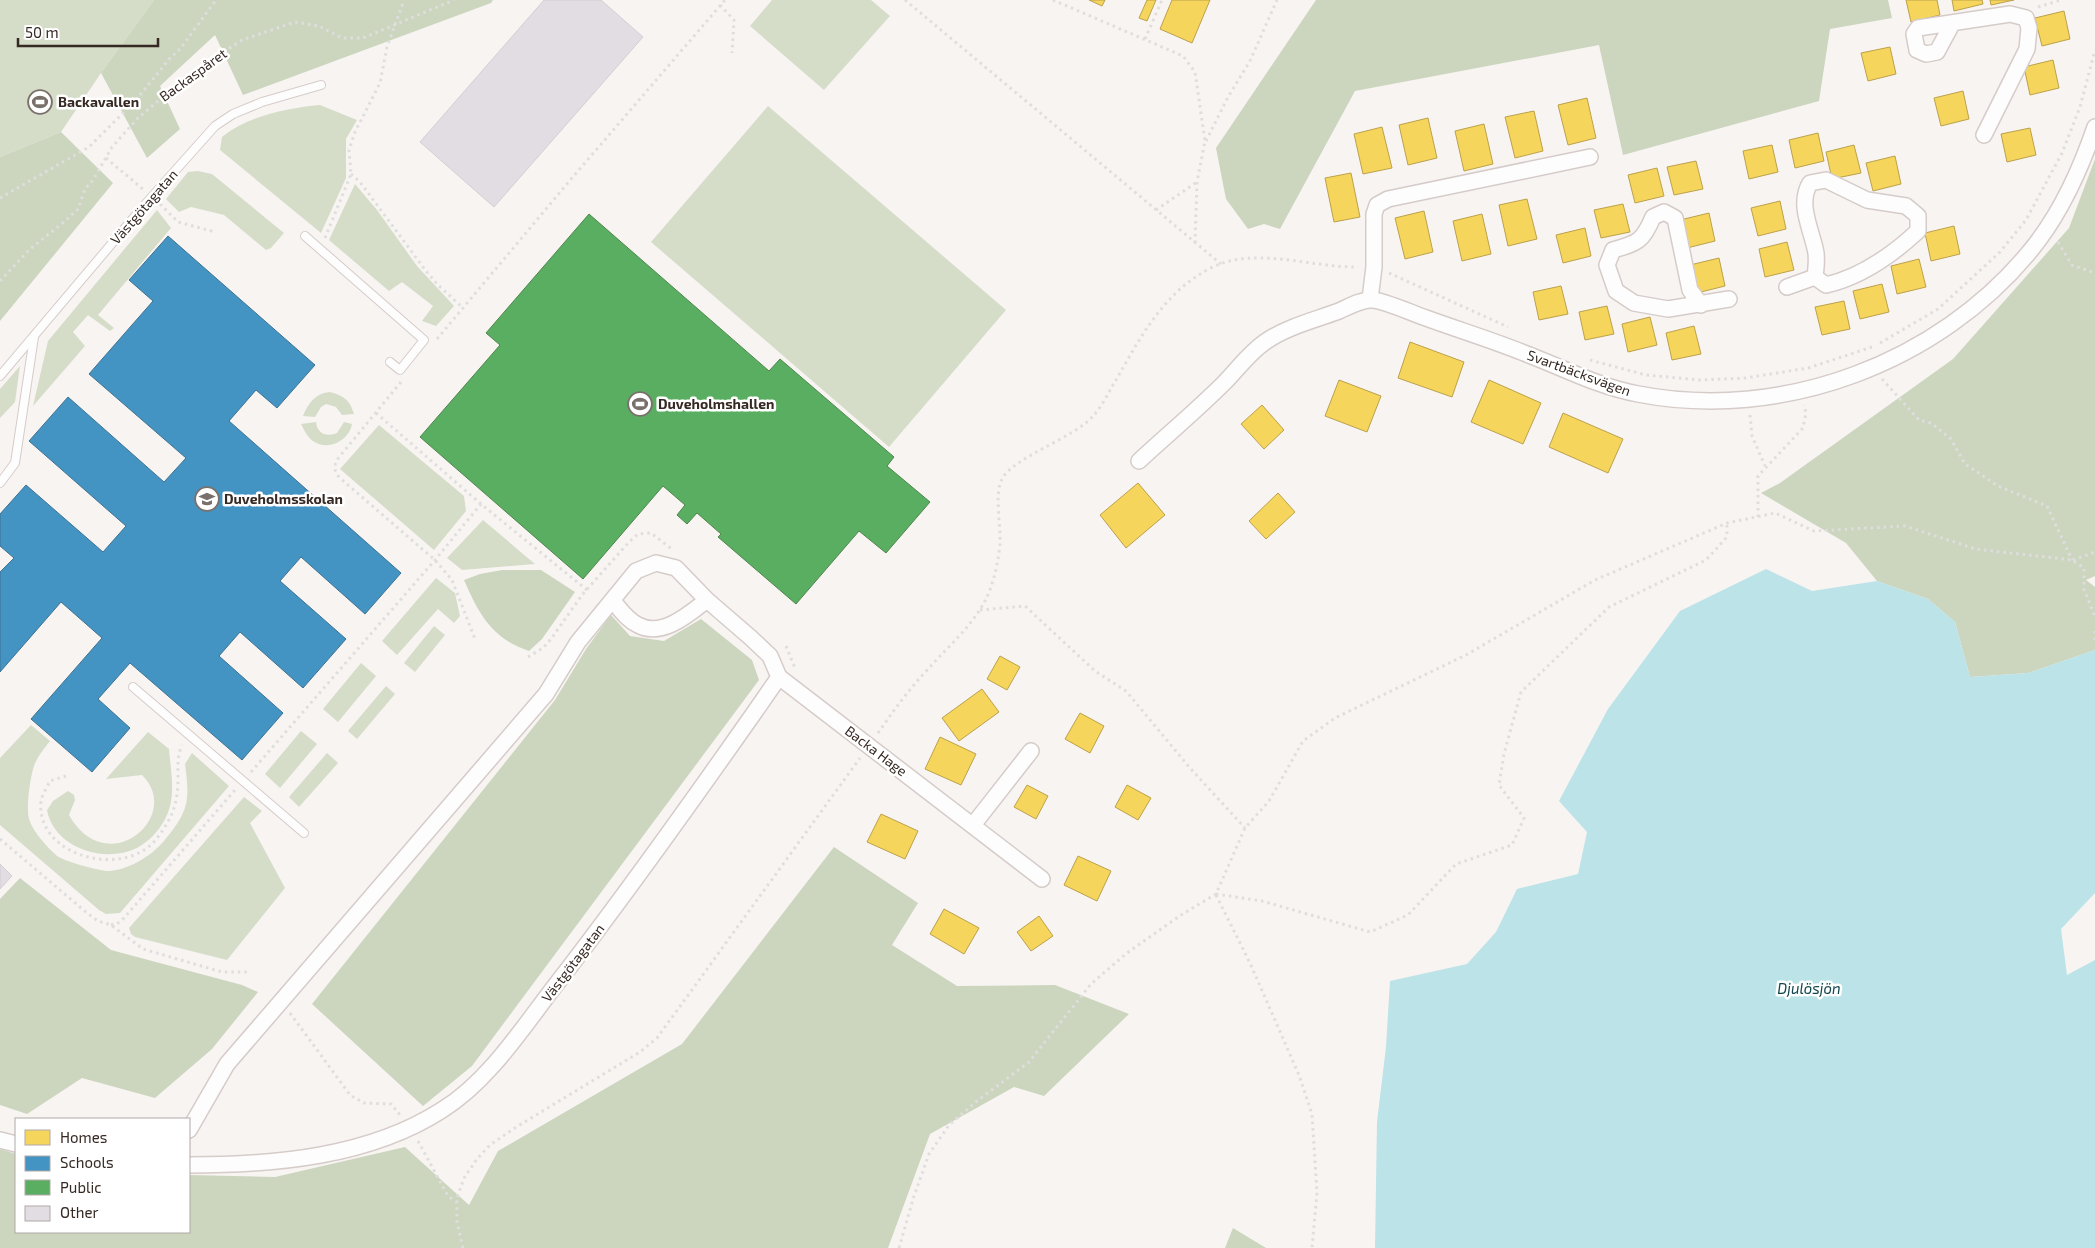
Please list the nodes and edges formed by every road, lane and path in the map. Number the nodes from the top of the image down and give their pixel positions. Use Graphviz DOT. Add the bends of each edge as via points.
graph roads {
  1 [pos="216,0"];
  2 [pos="404,0"];
  3 [pos="454,0"];
  4 [pos="725,0"];
  5 [pos="905,0"];
  6 [pos="1053,0"];
  7 [pos="1162,0"];
  8 [pos="1277,0"];
  9 [pos="2061,0"];
  10 [pos="720,5"];
  11 [pos="2026,18"];
  12 [pos="396,23"];
  13 [pos="1952,24"];
  14 [pos="1145,39"];
  15 [pos="732,53"];
  16 [pos="321,85"];
  17 [pos="2095,127"];
  18 [pos="1984,135"];
  19 [pos="1205,142"];
  20 [pos="106,158"];
  21 [pos="1590,158"];
  22 [pos="351,174"];
  23 [pos="1197,182"];
  24 [pos="152,196"];
  25 [pos="0,198"];
  26 [pos="1156,210"];
  27 [pos="2045,228"];
  28 [pos="216,232"];
  29 [pos="305,236"];
  30 [pos="1195,243"];
  31 [pos="318,248"];
  32 [pos="1221,264"];
  33 [pos="1374,267"];
  34 [pos="2095,273"];
  35 [pos="1815,277"];
  36 [pos="0,281"];
  37 [pos="1787,287"];
  38 [pos="1370,299"];
  39 [pos="1728,299"];
  40 [pos="1701,305"];
  41 [pos="463,308"];
  42 [pos="34,336"];
  43 [pos="432,346"];
  44 [pos="390,362"];
  45 [pos="1872,368"];
  46 [pos="407,375"];
  47 [pos="0,376"];
  48 [pos="1802,392"];
  49 [pos="1749,399"];
  50 [pos="376,412"];
  51 [pos="1139,461"];
  52 [pos="1765,466"];
  53 [pos="0,483"];
  54 [pos="482,504"];
  55 [pos="1758,517"];
  56 [pos="1727,523"];
  57 [pos="2095,552"];
  58 [pos="435,560"];
  59 [pos="2072,560"];
  60 [pos="587,590"];
  61 [pos="706,600"];
  62 [pos="613,601"];
  63 [pos="980,610"];
  64 [pos="2095,617"];
  65 [pos="2095,631"];
  66 [pos="475,639"];
  67 [pos="2095,640"];
  68 [pos="779,677"];
  69 [pos="133,687"];
  70 [pos="187,733"];
  71 [pos="869,745"];
  72 [pos="1030,751"];
  73 [pos="66,776"];
  74 [pos="243,781"];
  75 [pos="973,825"];
  76 [pos="1246,828"];
  77 [pos="304,833"];
  78 [pos="0,839"];
  79 [pos="1042,879"];
  80 [pos="1216,894"];
  81 [pos="111,925"];
  82 [pos="250,972"];
  83 [pos="281,1000"];
  84 [pos="190,1128"];
  85 [pos="409,1129"];
  86 [pos="0,1140"];
  87 [pos="15,1144"];
  88 [pos="190,1165"];
  89 [pos="457,1202"];
  90 [pos="463,1248"];
  91 [pos="899,1248"];
  92 [pos="1312,1248"];
  1 -- 25 [label="path, Backaspåret" via="136,100 89,147"];
  2 -- 12 [label="path"];
  3 -- 12 [label="path, Backaspåret"];
  4 -- 10 [label="path"];
  5 -- 26 [label="path"];
  6 -- 14 [label="path"];
  7 -- 14 [label="path"];
  8 -- 19 [label="path" via="1250,61"];
  9 -- 11 [label="path" via="2038,7"];
  10 -- 15 [label="path" via="734,20"];
  10 -- 41 [label="path"];
  11 -- 13 [label="street" via="2010,14"];
  11 -- 18 [label="street" via="2029,28 2027,49"];
  12 -- 20 [label="path, Backaspåret" via="363,38 342,38 319,26 295,22 242,40 189,75 138,118"];
  12 -- 22 [label="path" via="387,47 380,83 349,150"];
  14 -- 19 [label="path" via="1183,56 1195,72"];
  16 -- 24 [label="lane, Västgötagatan" via="233,114 215,126"];
  17 -- 27 [label="street, Svartbäcksvägen" via="2083,164"];
  19 -- 23 [label="path"];
  20 -- 24 [label="path"];
  20 -- 36 [label="path, Backaspåret" via="85,189 78,209 29,250"];
  21 -- 33 [label="street" via="1388,199 1377,205 1374,214"];
  22 -- 31 [label="path" via="338,210"];
  22 -- 41 [label="path" via="432,278"];
  23 -- 26 [label="path"];
  23 -- 30 [label="path"];
  24 -- 28 [label="path" via="178,222"];
  24 -- 42 [label="lane, Västgötagatan"];
  26 -- 30 [label="path"];
  27 -- 34 [label="path" via="2062,246 2072,265"];
  27 -- 45 [label="street, Svartbäcksvägen" via="2033,248 1970,312 1921,344"];
  29 -- 31 [label="lane"];
  30 -- 32 [label="path"];
  31 -- 44 [label="lane" via="424,340 400,370"];
  32 -- 33 [label="path" via="1248,258 1294,260 1337,268"];
  32 -- 63 [label="path" via="1187,282 1165,303 1146,328 1094,416 1006,474 998,490 998,561"];
  33 -- 38 [label="street"];
  35 -- 35 [label="street" via="1816,254 1804,192 1810,183 1826,180 1867,200 1906,206 1918,216 1918,231 1899,249 1865,270 1844,281 1826,285"];
  35 -- 37 [label="street"];
  38 -- 49 [label="street, Svartbäcksvägen" via="1637,394 1697,401"];
  38 -- 51 [label="street" via="1290,329 1266,342"];
  39 -- 40 [label="street"];
  40 -- 40 [label="street" via="1668,309 1634,303 1616,291 1607,265 1613,250 1635,244 1645,235 1653,217 1664,212 1675,218 1690,290"];
  41 -- 43 [label="path"];
  42 -- 47 [label="lane, Västgötagatan"];
  42 -- 53 [label="lane" via="15,463"];
  45 -- 48 [label="street, Svartbäcksvägen"];
  45 -- 59 [label="path" via="1919,420 1932,423 1951,439 1965,464 1998,486 2047,506"];
  46 -- 50 [label="path"];
  48 -- 49 [label="street, Svartbäcksvägen"];
  48 -- 52 [label="path" via="1806,414 1802,428"];
  49 -- 52 [label="path" via="1752,436"];
  50 -- 54 [label="path"];
  50 -- 58 [label="path" via="335,463 336,474"];
  52 -- 55 [label="path" via="1758,476"];
  54 -- 58 [label="path"];
  54 -- 60 [label="path"];
  55 -- 56 [label="path"];
  55 -- 59 [label="path" via="1775,513 1814,532 1905,526 1976,549"];
  56 -- 76 [label="path" via="1595,580 1466,655 1335,718 1303,740 1269,801"];
  56 -- 80 [label="path" via="1727,537 1706,560 1610,607 1521,692 1499,785 1524,818 1512,845 1456,864 1408,915 1370,932 1262,901"];
  57 -- 59 [label="path"];
  58 -- 66 [label="path" via="452,580"];
  58 -- 74 [label="path"];
  59 -- 64 [label="path" via="2084,568 2084,589"];
  61 -- 62 [label="street" via="670,625 653,628 638,626"];
  61 -- 62 [label="street" via="676,568 656,563 636,571"];
  61 -- 68 [label="street" via="770,656"];
  62 -- 83 [label="street" via="578,642 546,694"];
  63 -- 71 [label="path" via="903,698"];
  63 -- 76 [label="path" via="1025,606 1095,671 1126,691 1190,768"];
  65 -- 67 [label="path"];
  68 -- 71 [label="street, Backa Hage"];
  68 -- 85 [label="street, Västgötagatan" via="592,938 509,1046 479,1080 444,1110"];
  69 -- 70 [label="lane"];
  70 -- 73 [label="path" via="178,753 178,800 172,818 156,840 134,856 112,861 94,859 56,841 43,821 41,800 50,781"];
  70 -- 74 [label="lane"];
  71 -- 75 [label="street, Backa Hage"];
  71 -- 89 [label="path" via="657,1038 640,1052 490,1145 464,1178"];
  72 -- 75 [label="street"];
  74 -- 77 [label="lane"];
  74 -- 81 [label="path" via="124,918"];
  75 -- 79 [label="street, Backa Hage"];
  76 -- 80 [label="path"];
  78 -- 81 [label="path" via="88,913"];
  80 -- 91 [label="path" via="1127,953 1090,984 1029,1062 949,1125 929,1154"];
  80 -- 92 [label="path" via="1299,1075 1312,1114 1317,1193"];
  81 -- 82 [label="path" via="143,949 222,972"];
  83 -- 84 [label="street" via="227,1064"];
  83 -- 85 [label="path" via="350,1095 364,1103 391,1104"];
  85 -- 88 [label="street, Västgötagatan" via="337,1151 287,1160 240,1165"];
  85 -- 89 [label="path" via="448,1196"];
  86 -- 87 [label="street"];
  89 -- 90 [label="path"];
}
